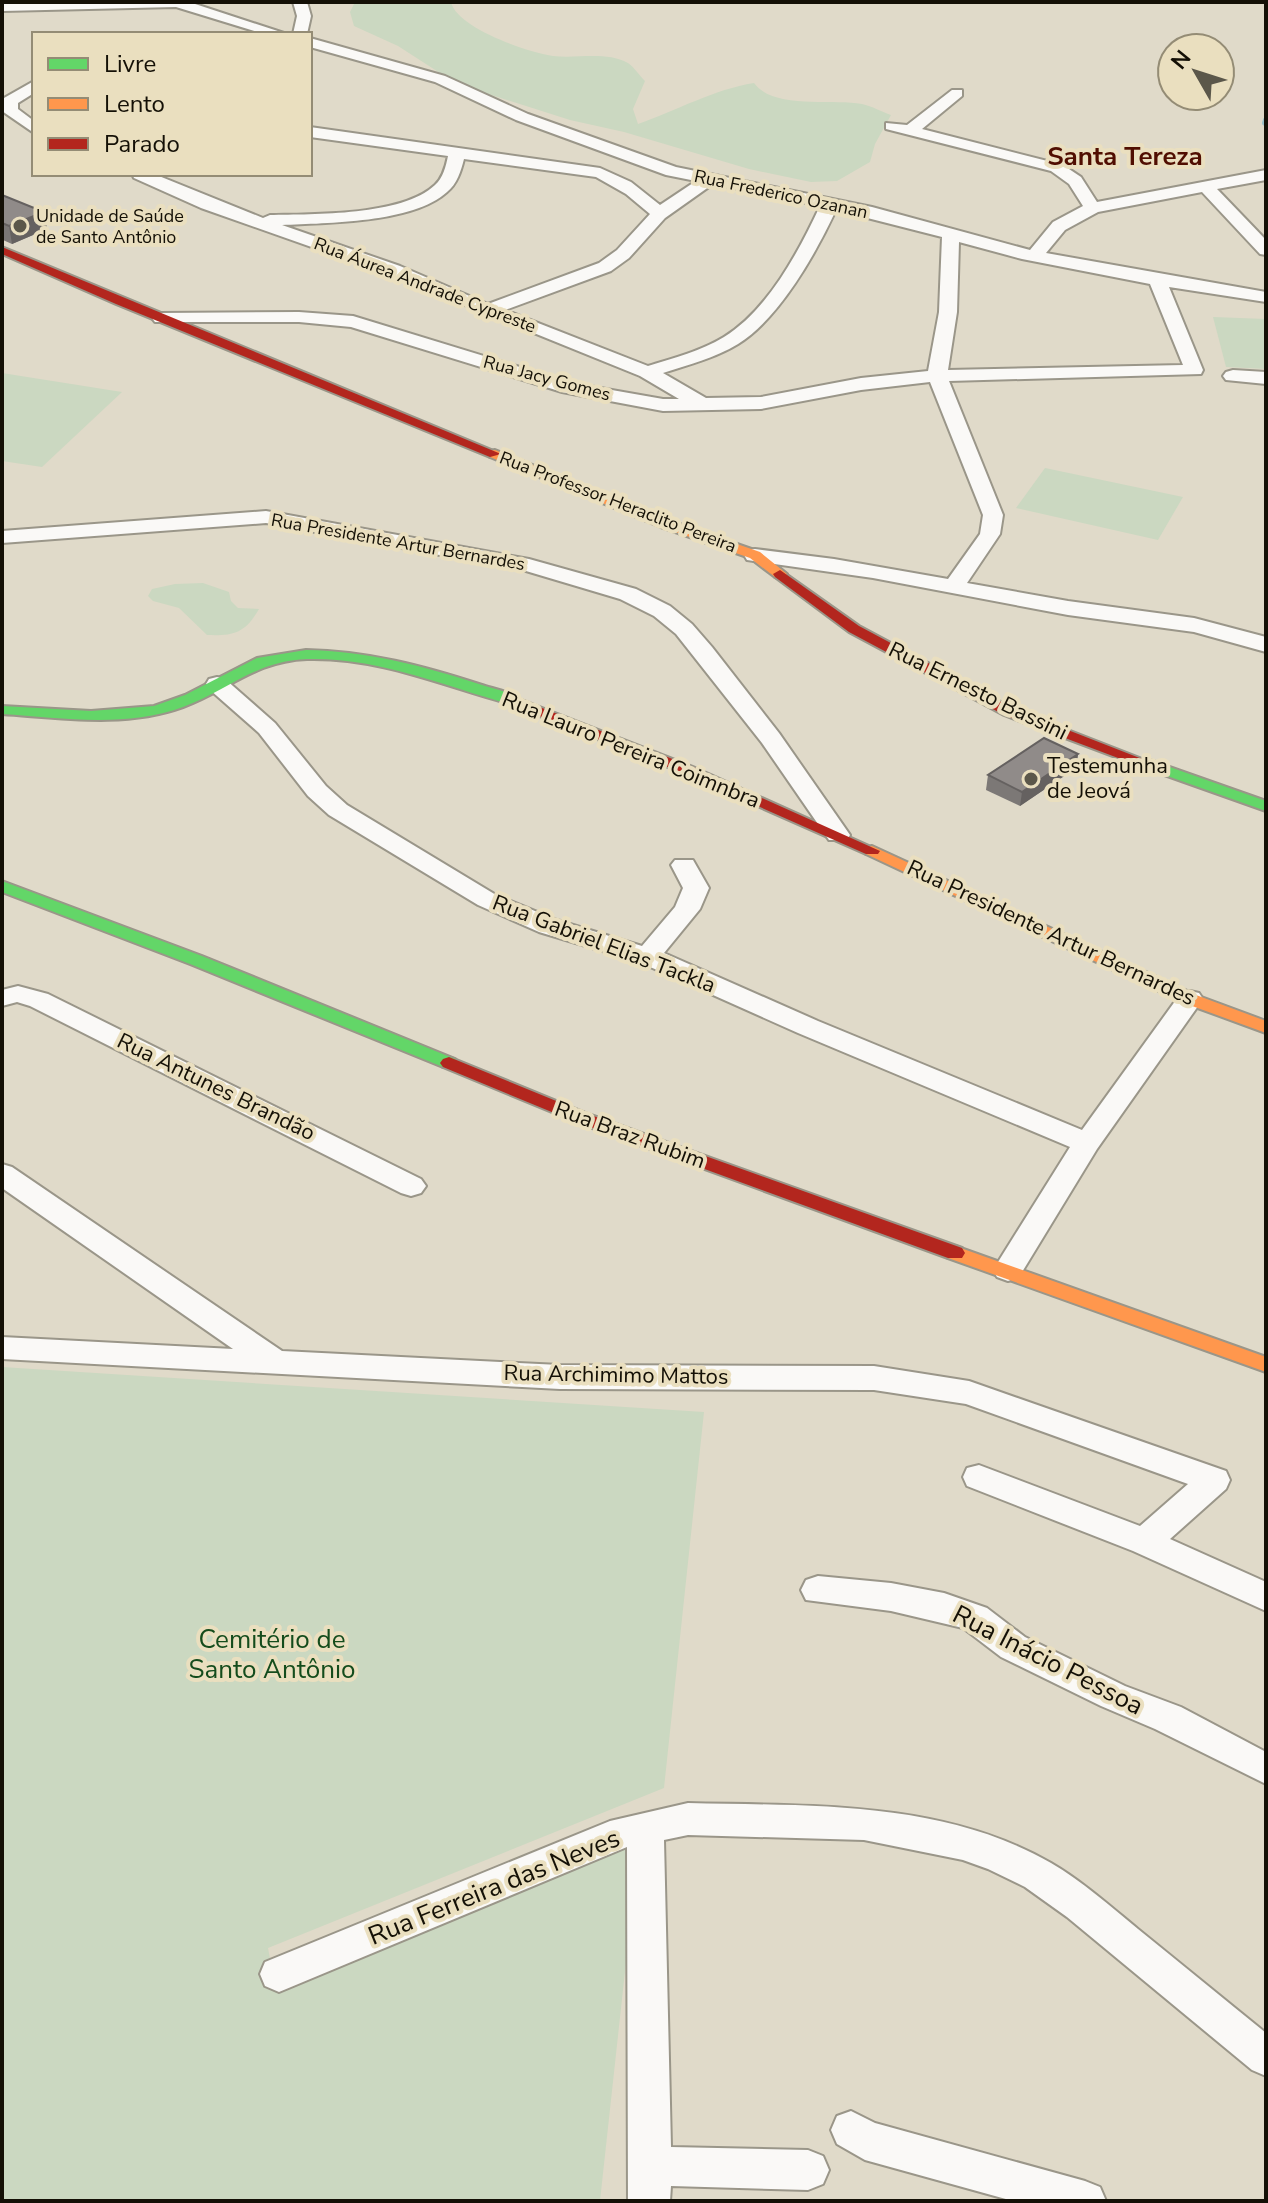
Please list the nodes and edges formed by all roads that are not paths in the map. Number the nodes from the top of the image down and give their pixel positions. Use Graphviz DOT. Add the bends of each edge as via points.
graph roads {
  1 [pos="175,2"];
  2 [pos="300,2"];
  3 [pos="138,3"];
  4 [pos="31,5"];
  5 [pos="2,7"];
  6 [pos="2,22"];
  7 [pos="273,32"];
  8 [pos="300,32"];
  9 [pos="312,43"];
  10 [pos="342,51"];
  11 [pos="324,62"];
  12 [pos="32,87"];
  13 [pos="957,93"];
  14 [pos="32,127"];
  15 [pos="312,132"];
  16 [pos="457,154"];
  17 [pos="1266,175"];
  18 [pos="145,176"];
  19 [pos="708,180"];
  20 [pos="1206,187"];
  21 [pos="830,204"];
  22 [pos="1093,208"];
  23 [pos="659,214"];
  24 [pos="250,220"];
  25 [pos="951,235"];
  26 [pos="1266,250"];
  27 [pos="5,254"];
  28 [pos="1034,256"];
  29 [pos="17,279"];
  30 [pos="1157,280"];
  31 [pos="93,294"];
  32 [pos="1266,297"];
  33 [pos="488,310"];
  34 [pos="161,318"];
  35 [pos="647,372"];
  36 [pos="937,376"];
  37 [pos="1233,376"];
  38 [pos="1266,378"];
  39 [pos="705,406"];
  40 [pos="2,537"];
  41 [pos="755,555"];
  42 [pos="955,585"];
  43 [pos="1266,620"];
  44 [pos="1258,642"];
  45 [pos="217,684"];
  46 [pos="2,710"];
  47 [pos="1266,806"];
  48 [pos="838,835"];
  49 [pos="684,865"];
  50 [pos="2,886"];
  51 [pos="648,956"];
  52 [pos="10,996"];
  53 [pos="1190,999"];
  54 [pos="1266,1027"];
  55 [pos="1087,1143"];
  56 [pos="2,1174"];
  57 [pos="411,1186"];
  58 [pos="1008,1270"];
  59 [pos="2,1348"];
  60 [pos="1262,1359"];
  61 [pos="275,1362"];
  62 [pos="979,1477"];
  63 [pos="1145,1542"];
  64 [pos="818,1590"];
  65 [pos="1266,1597"];
  66 [pos="1266,1769"];
  67 [pos="645,1828"];
  68 [pos="279,1974"];
  69 [pos="1266,2057"];
  70 [pos="851,2130"];
  71 [pos="808,2170"];
  72 [pos="650,2183"];
  73 [pos="1085,2201"];
  1 -- 3 [label="street"];
  1 -- 7 [label="street"];
  2 -- 8 [label="street"];
  3 -- 4 [label="street"];
  4 -- 5 [label="street"];
  4 -- 6 [label="street"];
  9 -- 10 [label="street, Rua Frederico Ozanan"];
  10 -- 11 [label="street"];
  10 -- 19 [label="street, Rua Frederico Ozanan" via="440,79 623,156"];
  12 -- 14 [label="street" via="10,101 10,111"];
  13 -- 22 [label="street" via="901,128 1057,168 1075,181"];
  15 -- 16 [label="street"];
  16 -- 23 [label="street" via="600,173 622,182"];
  16 -- 24 [label="street" via="440,191 417,201 365,214"];
  17 -- 20 [label="street"];
  18 -- 24 [label="street, Rua Áurea Andrade Cypreste"];
  19 -- 21 [label="street, Rua Frederico Ozanan"];
  19 -- 23 [label="street"];
  20 -- 22 [label="street"];
  20 -- 26 [label="street"];
  21 -- 25 [label="street, Rua Frederico Ozanan"];
  21 -- 35 [label="street" via="818,233 754,322 717,347"];
  22 -- 28 [label="street" via="1059,226"];
  23 -- 33 [label="street" via="605,267"];
  24 -- 33 [label="street, Rua Áurea Andrade Cypreste" via="394,270"];
  25 -- 28 [label="street, Rua Frederico Ozanan"];
  25 -- 36 [label="street" via="948,312"];
  27 -- 31 [label="street, Rua Professor Heraclito Pereira" via="66,277"];
  28 -- 30 [label="street, Rua Frederico Ozanan"];
  29 -- 31 [label="street"];
  30 -- 32 [label="street, Rua Frederico Ozanan"];
  30 -- 36 [label="street, Rua Jacy Gomes" via="1194,370"];
  31 -- 34 [label="street, Rua Professor Heraclito Pereira"];
  33 -- 35 [label="street, Rua Áurea Andrade Cypreste"];
  34 -- 39 [label="street, Rua Jacy Gomes" via="353,322 569,388 663,405"];
  34 -- 41 [label="street, Rua Professor Heraclito Pereira" via="666,524"];
  35 -- 39 [label="street, Rua Áurea Andrade Cypreste"];
  36 -- 39 [label="street, Rua Jacy Gomes"];
  36 -- 42 [label="street" via="993,515 990,534"];
  37 -- 38 [label="street"];
  40 -- 48 [label="street, Rua Presidente Artur Bernardes" via="282,519 529,565 628,594 684,629 771,738"];
  41 -- 42 [label="street, Rua Professor Heraclito Pereira"];
  41 -- 47 [label="street, Rua Ernesto Bassini" via="854,629 1009,712"];
  42 -- 44 [label="street, Rua Professor Heraclito Pereira"];
  43 -- 44 [label="street"];
  45 -- 46 [label="street, Rua Lauro Pereira Coimnbra" via="170,706 139,712"];
  45 -- 48 [label="street, Rua Lauro Pereira Coimnbra" via="274,658 332,656 390,665 542,710"];
  45 -- 51 [label="street, Rua Gabriel Elias Tackla" via="267,728 317,791 370,831 487,900 548,926"];
  48 -- 53 [label="street, Rua Presidente Artur Bernardes"];
  49 -- 51 [label="street" via="696,888 687,909"];
  50 -- 58 [label="street, Rua Braz Rubim" via="183,954 582,1118"];
  51 -- 55 [label="street, Rua Gabriel Elias Tackla"];
  52 -- 57 [label="street, Rua Antunes Brandão" via="39,1000 83,1020"];
  53 -- 54 [label="street, Rua Presidente Artur Bernardes"];
  53 -- 55 [label="street"];
  55 -- 58 [label="street"];
  56 -- 61 [label="street"];
  58 -- 60 [label="street, Rua Braz Rubim"];
  59 -- 61 [label="street, Rua Archimimo Mattos"];
  61 -- 63 [label="street, Rua Archimimo Mattos" via="560,1377 874,1378 969,1393 1214,1480"];
  62 -- 63 [label="street"];
  63 -- 65 [label="street"];
  64 -- 66 [label="street, Rua Inácio Pessoa" via="891,1597 975,1618 1013,1647"];
  67 -- 68 [label="street, Rua Ferreira das Neves" via="623,1832"];
  67 -- 69 [label="street, Rua Ferreira das Neves" via="688,1819 864,1824 999,1856 1080,1905"];
  67 -- 72 [label="street"];
  70 -- 73 [label="street" via="865,2140"];
  71 -- 72 [label="street"];
}
